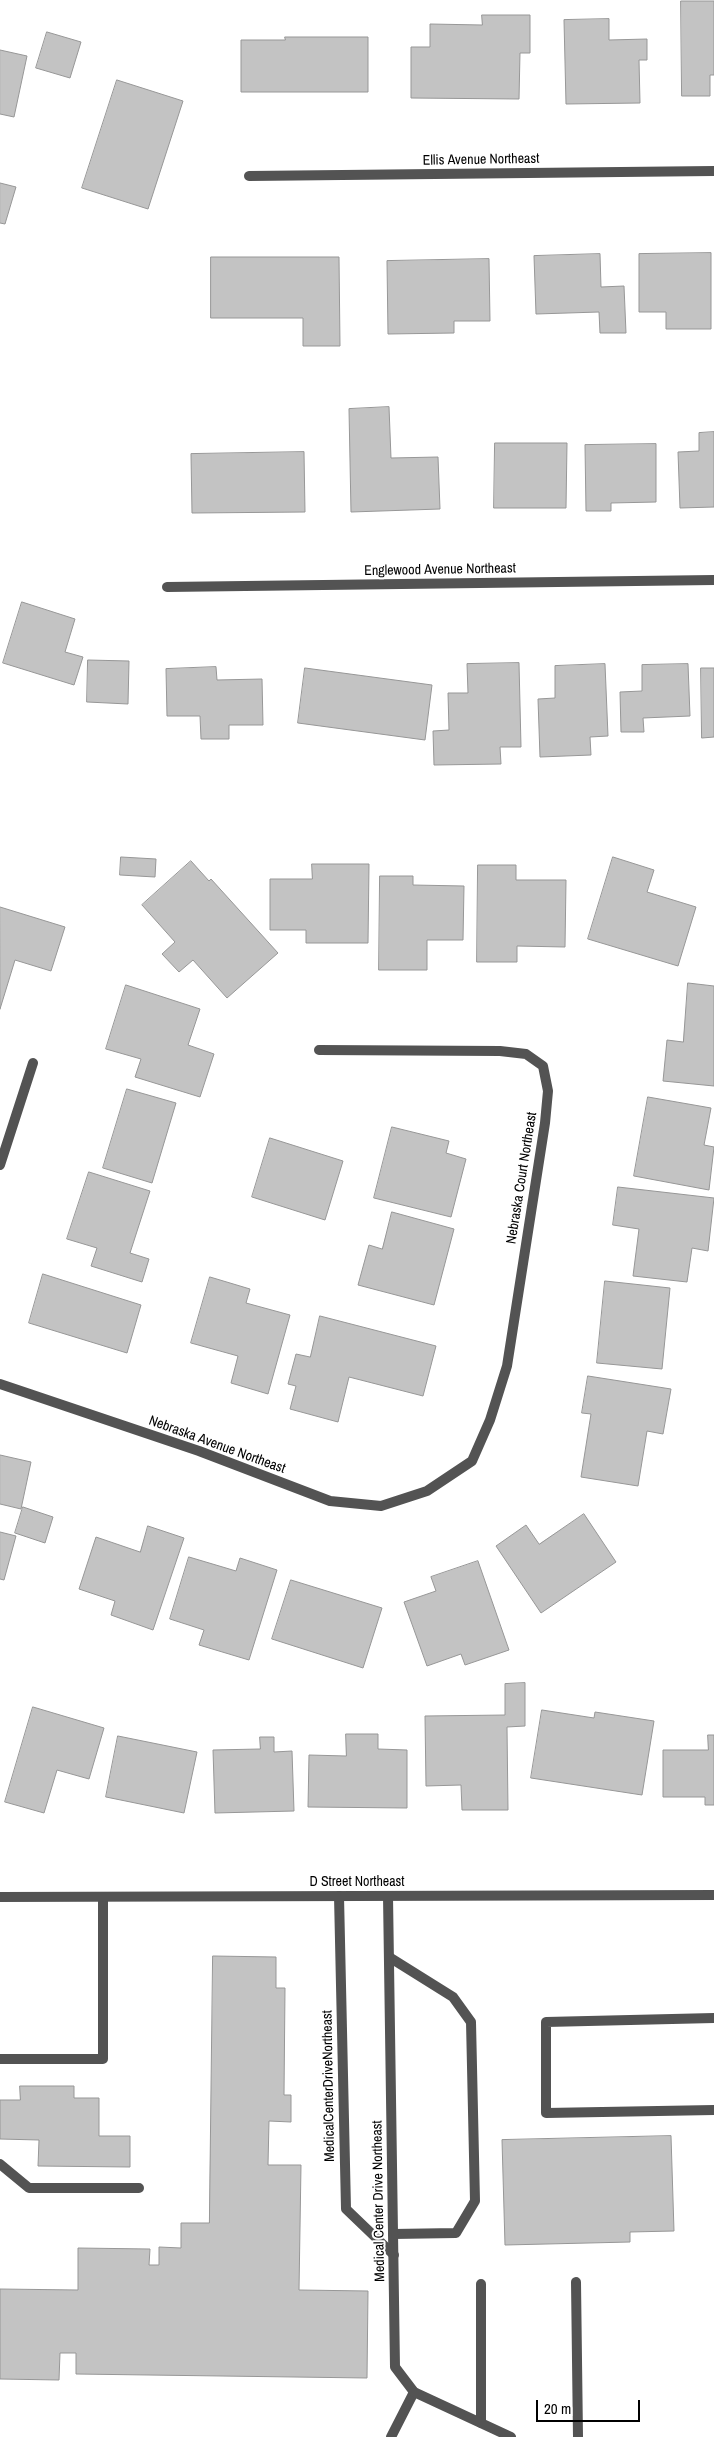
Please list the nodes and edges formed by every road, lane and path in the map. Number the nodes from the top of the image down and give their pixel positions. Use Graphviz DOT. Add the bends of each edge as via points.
graph roads {
  1 [pos="714,171"];
  2 [pos="249,176"];
  3 [pos="714,580"];
  4 [pos="167,587"];
  5 [pos="319,1050"];
  6 [pos="34,1064"];
  7 [pos="0,1165"];
  8 [pos="0,1384"];
  9 [pos="427,1491"];
  10 [pos="714,1895"];
  11 [pos="339,1896"];
  12 [pos="388,1896"];
  13 [pos="0,1897"];
  14 [pos="103,1897"];
  15 [pos="389,1957"];
  16 [pos="714,2018"];
  17 [pos="0,2059"];
  18 [pos="714,2110"];
  19 [pos="0,2164"];
  20 [pos="139,2188"];
  21 [pos="393,2234"];
  22 [pos="394,2255"];
  23 [pos="576,2282"];
  24 [pos="481,2284"];
  25 [pos="414,2392"];
  26 [pos="481,2423"];
  27 [pos="391,2437"];
  28 [pos="511,2437"];
  29 [pos="578,2437"];
  1 -- 2 [label="street, Ellis Avenue Northeast"];
  3 -- 4 [label="street, Englewood Avenue Northeast"];
  5 -- 9 [label="street, Nebraska Court Northeast" via="500,1051 526,1054 543,1066 548,1091 545,1123 507,1366 490,1420 472,1462"];
  6 -- 7 [label="street"];
  8 -- 9 [label="street, Nebraska Avenue Northeast" via="199,1451 330,1501 381,1506"];
  10 -- 12 [label="street, D Street Northeast"];
  11 -- 12 [label="street, D Street Northeast"];
  11 -- 14 [label="street, D Street Northeast"];
  11 -- 22 [label="street, MedicalCenterDriveNortheast" via="346,2209"];
  12 -- 15 [label="street, Medical Center Drive Northeast"];
  13 -- 14 [label="street, D Street Northeast"];
  14 -- 17 [label="street" via="103,2059"];
  15 -- 21 [label="street, Medical Center Drive Northeast"];
  15 -- 21 [label="street" via="453,1997 471,2022 475,2191 475,2201 456,2233"];
  16 -- 18 [label="street" via="546,2022 546,2113"];
  19 -- 20 [label="street" via="29,2188"];
  21 -- 22 [label="street, Medical Center Drive Northeast"];
  22 -- 25 [label="street, Medical Center Drive Northeast" via="395,2367"];
  23 -- 29 [label="street"];
  24 -- 26 [label="street"];
  25 -- 26 [label="street, Medical Center Drive Northeast"];
  25 -- 27 [label="street"];
  26 -- 28 [label="street, Medical Center Drive Northeast"];
}
